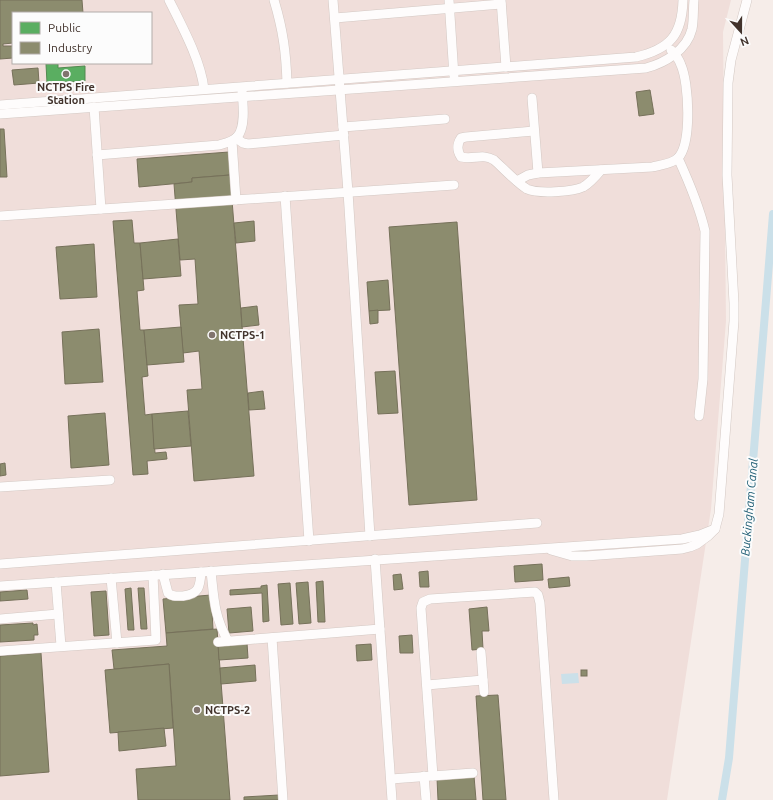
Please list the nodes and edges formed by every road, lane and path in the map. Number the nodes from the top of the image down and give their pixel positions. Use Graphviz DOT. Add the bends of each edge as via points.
graph roads {
  1 [pos="169,0"];
  2 [pos="274,0"];
  3 [pos="333,0"];
  4 [pos="684,0"];
  5 [pos="694,0"];
  6 [pos="747,0"];
  7 [pos="501,2"];
  8 [pos="449,4"];
  9 [pos="334,18"];
  10 [pos="667,44"];
  11 [pos="674,54"];
  12 [pos="506,67"];
  13 [pos="454,71"];
  14 [pos="340,79"];
  15 [pos="455,81"];
  16 [pos="288,83"];
  17 [pos="242,87"];
  18 [pos="341,89"];
  19 [pos="204,90"];
  20 [pos="243,96"];
  21 [pos="532,98"];
  22 [pos="0,105"];
  23 [pos="94,107"];
  24 [pos="0,114"];
  25 [pos="445,119"];
  26 [pos="344,131"];
  27 [pos="534,131"];
  28 [pos="234,140"];
  29 [pos="97,155"];
  30 [pos="678,158"];
  31 [pos="601,170"];
  32 [pos="538,173"];
  33 [pos="517,181"];
  34 [pos="454,184"];
  35 [pos="348,192"];
  36 [pos="285,196"];
  37 [pos="236,200"];
  38 [pos="101,209"];
  39 [pos="0,216"];
  40 [pos="699,416"];
  41 [pos="110,480"];
  42 [pos="0,487"];
  43 [pos="537,523"];
  44 [pos="370,536"];
  45 [pos="308,541"];
  46 [pos="375,559"];
  47 [pos="0,564"];
  48 [pos="211,571"];
  49 [pos="201,572"];
  50 [pos="163,574"];
  51 [pos="153,575"];
  52 [pos="111,578"];
  53 [pos="56,582"];
  54 [pos="0,586"];
  55 [pos="58,614"];
  56 [pos="0,618"];
  57 [pos="380,629"];
  58 [pos="272,638"];
  59 [pos="228,641"];
  60 [pos="117,642"];
  61 [pos="218,642"];
  62 [pos="61,646"];
  63 [pos="0,651"];
  64 [pos="481,652"];
  65 [pos="483,680"];
  66 [pos="426,685"];
  67 [pos="484,692"];
  68 [pos="473,773"];
  69 [pos="429,776"];
  70 [pos="391,779"];
  71 [pos="283,800"];
  72 [pos="392,800"];
  73 [pos="426,800"];
  74 [pos="554,800"];
  1 -- 19 [label="lane" via="202,74"];
  2 -- 16 [label="lane" via="286,48"];
  3 -- 9 [label="lane"];
  4 -- 10 [label="lane" via="681,22"];
  5 -- 11 [label="lane" via="692,30 679,51"];
  6 -- 46 [label="lane" via="728,83 727,175 734,321 719,514 715,529 682,539"];
  7 -- 8 [label="lane"];
  7 -- 12 [label="lane"];
  8 -- 9 [label="lane"];
  8 -- 13 [label="lane"];
  9 -- 14 [label="lane"];
  10 -- 11 [label="lane"];
  10 -- 12 [label="lane" via="658,50 636,57"];
  11 -- 15 [label="lane" via="658,65 646,68"];
  11 -- 30 [label="lane" via="681,64 688,94 684,148"];
  12 -- 13 [label="lane"];
  13 -- 14 [label="lane"];
  13 -- 15 [label="lane"];
  14 -- 16 [label="lane"];
  14 -- 18 [label="lane"];
  15 -- 18 [label="lane"];
  16 -- 17 [label="lane"];
  17 -- 19 [label="lane"];
  17 -- 20 [label="lane"];
  18 -- 20 [label="lane"];
  18 -- 26 [label="lane"];
  19 -- 22 [label="lane"];
  20 -- 23 [label="lane"];
  20 -- 28 [label="lane" via="242,128"];
  21 -- 27 [label="lane"];
  23 -- 24 [label="lane"];
  23 -- 29 [label="lane"];
  25 -- 26 [label="lane"];
  26 -- 28 [label="lane" via="248,144"];
  26 -- 35 [label="lane"];
  27 -- 32 [label="lane"];
  27 -- 33 [label="lane" via="466,137 460,138 458,142 461,157 488,157"];
  28 -- 29 [label="lane" via="220,145"];
  28 -- 37 [label="lane"];
  29 -- 38 [label="lane"];
  30 -- 31 [label="lane" via="652,167"];
  30 -- 40 [label="lane" via="697,201 705,231 703,379"];
  31 -- 32 [label="lane"];
  31 -- 33 [label="lane" via="592,181 576,189 533,191"];
  32 -- 33 [label="lane"];
  34 -- 35 [label="lane"];
  35 -- 36 [label="lane"];
  35 -- 44 [label="lane"];
  36 -- 37 [label="lane"];
  36 -- 45 [label="lane"];
  37 -- 38 [label="lane"];
  38 -- 39 [label="lane"];
  41 -- 42 [label="lane"];
  43 -- 44 [label="lane"];
  44 -- 45 [label="lane"];
  45 -- 47 [label="lane"];
  46 -- 48 [label="lane"];
  46 -- 57 [label="lane"];
  48 -- 49 [label="lane"];
  48 -- 59 [label="lane" via="216,614"];
  49 -- 50 [label="lane"];
  49 -- 50 [label="lane" via="195,593 175,596 168,593"];
  50 -- 51 [label="lane"];
  51 -- 52 [label="lane"];
  51 -- 60 [label="lane" via="156,640"];
  52 -- 53 [label="lane"];
  52 -- 60 [label="lane"];
  53 -- 54 [label="lane"];
  53 -- 55 [label="lane"];
  55 -- 56 [label="lane"];
  55 -- 62 [label="lane"];
  57 -- 58 [label="lane"];
  57 -- 70 [label="lane"];
  58 -- 59 [label="lane"];
  58 -- 71 [label="lane"];
  59 -- 61 [label="lane"];
  60 -- 62 [label="lane"];
  62 -- 63 [label="lane"];
  64 -- 65 [label="lane"];
  65 -- 66 [label="lane"];
  65 -- 67 [label="lane"];
  66 -- 69 [label="lane"];
  66 -- 74 [label="lane" via="421,608 424,601 531,591 537,593 540,603"];
  68 -- 69 [label="lane"];
  69 -- 70 [label="lane"];
  69 -- 73 [label="lane"];
  70 -- 72 [label="lane"];
}
